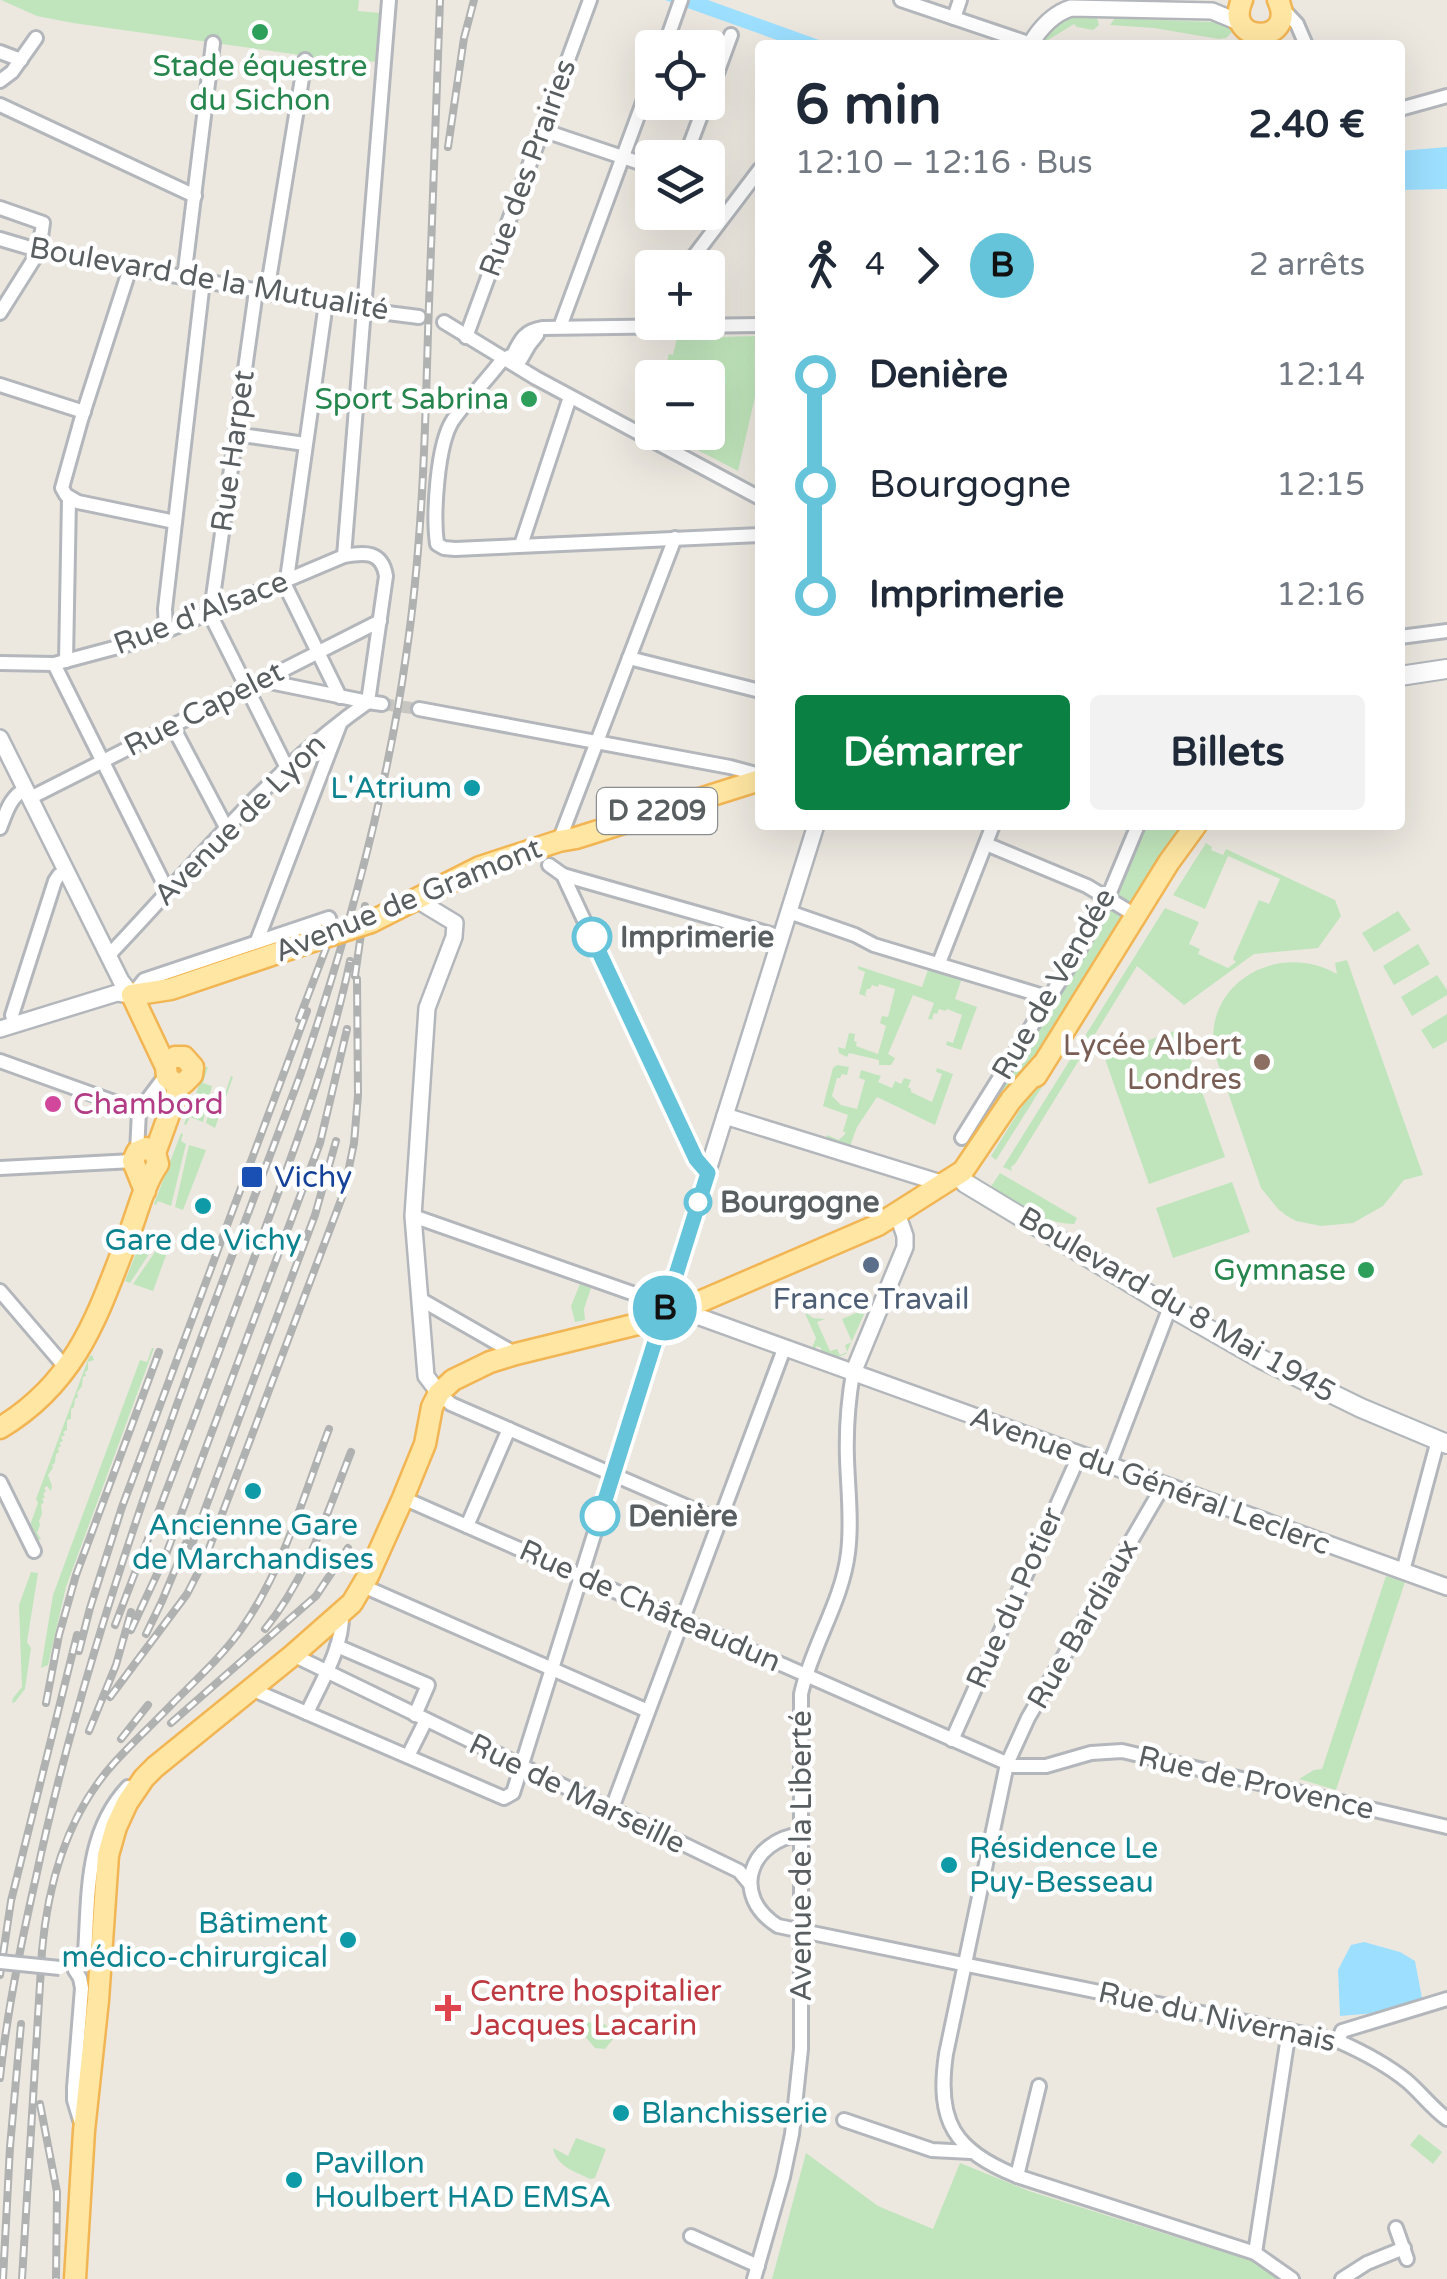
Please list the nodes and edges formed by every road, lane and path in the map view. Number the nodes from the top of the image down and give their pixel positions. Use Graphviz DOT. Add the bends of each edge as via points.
graph roads {
  1 [pos="389,0"];
  2 [pos="590,0"];
  3 [pos="681,0"];
  4 [pos="901,0"];
  5 [pos="960,0"];
  6 [pos="1242,1"];
  7 [pos="1059,6"];
  8 [pos="1212,11"];
  9 [pos="954,18"];
  10 [pos="1266,26"];
  11 [pos="670,30"];
  12 [pos="732,35"];
  13 [pos="36,38"];
  14 [pos="1018,40"];
  15 [pos="1033,40"];
  16 [pos="1304,40"];
  17 [pos="213,43"];
  18 [pos="0,52"];
  19 [pos="725,53"];
  20 [pos="21,60"];
  21 [pos="305,60"];
  22 [pos="0,82"];
  23 [pos="1447,96"];
  24 [pos="0,105"];
  25 [pos="1405,108"];
  26 [pos="637,120"];
  27 [pos="542,130"];
  28 [pos="624,157"];
  29 [pos="635,161"];
  30 [pos="755,176"];
  31 [pos="195,196"];
  32 [pos="0,208"];
  33 [pos="0,238"];
  34 [pos="699,250"];
  35 [pos="39,251"];
  36 [pos="130,268"];
  37 [pos="184,278"];
  38 [pos="203,281"];
  39 [pos="262,292"];
  40 [pos="326,303"];
  41 [pos="364,310"];
  42 [pos="0,313"];
  43 [pos="419,317"];
  44 [pos="755,324"];
  45 [pos="725,325"];
  46 [pos="560,326"];
  47 [pos="635,327"];
  48 [pos="512,358"];
  49 [pos="0,385"];
  50 [pos="570,397"];
  51 [pos="84,412"];
  52 [pos="235,434"];
  53 [pos="305,444"];
  54 [pos="755,495"];
  55 [pos="69,498"];
  56 [pos="175,522"];
  57 [pos="755,536"];
  58 [pos="675,538"];
  59 [pos="521,545"];
  60 [pos="344,556"];
  61 [pos="285,580"];
  62 [pos="211,611"];
  63 [pos="380,621"];
  64 [pos="166,631"];
  65 [pos="1447,631"];
  66 [pos="1405,636"];
  67 [pos="318,651"];
  68 [pos="630,658"];
  69 [pos="0,663"];
  70 [pos="60,663"];
  71 [pos="1447,668"];
  72 [pos="1405,675"];
  73 [pos="260,680"];
  74 [pos="246,687"];
  75 [pos="755,690"];
  76 [pos="340,697"];
  77 [pos="375,703"];
  78 [pos="418,709"];
  79 [pos="342,720"];
  80 [pos="172,725"];
  81 [pos="0,738"];
  82 [pos="598,742"];
  83 [pos="314,743"];
  84 [pos="102,761"];
  85 [pos="286,766"];
  86 [pos="323,766"];
  87 [pos="734,776"];
  88 [pos="755,778"];
  89 [pos="28,794"];
  90 [pos="0,828"];
  91 [pos="227,829"];
  92 [pos="814,830"];
  93 [pos="991,830"];
  94 [pos="1136,830"];
  95 [pos="1184,830"];
  96 [pos="1192,830"];
  97 [pos="559,841"];
  98 [pos="986,844"];
  99 [pos="1168,862"];
  100 [pos="549,866"];
  101 [pos="67,872"];
  102 [pos="563,874"];
  103 [pos="168,892"];
  104 [pos="1108,897"];
  105 [pos="417,900"];
  106 [pos="789,912"];
  107 [pos="1135,915"];
  108 [pos="327,928"];
  109 [pos="781,937"];
  110 [pos="257,942"];
  111 [pos="109,954"];
  112 [pos="939,964"];
  113 [pos="1050,998"];
  114 [pos="141,999"];
  115 [pos="8,1027"];
  116 [pos="0,1062"];
  117 [pos="172,1073"];
  118 [pos="139,1111"];
  119 [pos="725,1116"];
  120 [pos="962,1138"];
  121 [pos="144,1164"];
  122 [pos="0,1168"];
  123 [pos="708,1173"];
  124 [pos="957,1179"];
  125 [pos="413,1216"];
  126 [pos="898,1217"];
  127 [pos="0,1291"];
  128 [pos="420,1299"];
  129 [pos="1170,1308"];
  130 [pos="669,1311"];
  131 [pos="784,1349"];
  132 [pos="516,1354"];
  133 [pos="66,1368"];
  134 [pos="853,1373"];
  135 [pos="439,1393"];
  136 [pos="0,1428"];
  137 [pos="509,1429"];
  138 [pos="1443,1442"];
  139 [pos="1079,1456"];
  140 [pos="1109,1466"];
  141 [pos="613,1474"];
  142 [pos="0,1482"];
  143 [pos="1163,1486"];
  144 [pos="403,1498"];
  145 [pos="720,1522"];
  146 [pos="467,1526"];
  147 [pos="34,1551"];
  148 [pos="1403,1572"];
  149 [pos="581,1575"];
  150 [pos="363,1586"];
  151 [pos="1447,1588"];
  152 [pos="342,1614"];
  153 [pos="682,1620"];
  154 [pos="337,1646"];
  155 [pos="293,1655"];
  156 [pos="552,1668"];
  157 [pos="326,1672"];
  158 [pos="805,1675"];
  159 [pos="251,1690"];
  160 [pos="648,1711"];
  161 [pos="307,1712"];
  162 [pos="420,1718"];
  163 [pos="192,1738"];
  164 [pos="952,1740"];
  165 [pos="408,1756"];
  166 [pos="1007,1764"];
  167 [pos="155,1767"];
  168 [pos="521,1767"];
  169 [pos="611,1810"];
  170 [pos="1447,1827"];
  171 [pos="802,1834"];
  172 [pos="111,1856"];
  173 [pos="746,1869"];
  174 [pos="98,1891"];
  175 [pos="802,1930"];
  176 [pos="0,1962"];
  177 [pos="964,1964"];
  178 [pos="67,1969"];
  179 [pos="1447,2000"];
  180 [pos="1290,2030"];
  181 [pos="1338,2041"];
  182 [pos="1039,2086"];
  183 [pos="1447,2119"];
  184 [pos="844,2120"];
  185 [pos="84,2131"];
  186 [pos="971,2152"];
  187 [pos="1016,2176"];
  188 [pos="1396,2228"];
  189 [pos="691,2236"];
  190 [pos="1256,2253"];
  191 [pos="756,2273"];
  192 [pos="75,2279"];
  193 [pos="1292,2279"];
  194 [pos="1342,2279"];
  1 -- 41 [label="street"];
  2 -- 27 [label="street, Rue des Prairies"];
  3 -- 11 [label="street"];
  4 -- 9 [label="street"];
  5 -- 9 [label="street"];
  6 -- 8 [label="street"];
  6 -- 10 [label="main road" via="1238,12"];
  7 -- 8 [label="street"];
  7 -- 15 [label="street"];
  8 -- 10 [label="street"];
  9 -- 14 [label="street"];
  10 -- 16 [label="street" via="1298,24"];
  12 -- 19 [label="street"];
  13 -- 20 [label="street"];
  17 -- 31 [label="street"];
  18 -- 20 [label="street"];
  20 -- 22 [label="street"];
  21 -- 39 [label="street, Rue Harpet"];
  23 -- 25 [label="street"];
  24 -- 31 [label="street"];
  26 -- 28 [label="street"];
  27 -- 28 [label="street"];
  27 -- 48 [label="street, Rue des Prairies" via="468,334"];
  28 -- 29 [label="street"];
  28 -- 46 [label="street"];
  30 -- 34 [label="street"];
  31 -- 37 [label="street"];
  32 -- 35 [label="street" via="43,224"];
  33 -- 35 [label="street, Boulevard de la Mutualité"];
  35 -- 36 [label="street, Boulevard de la Mutualité"];
  35 -- 42 [label="street"];
  36 -- 37 [label="street, Boulevard de la Mutualité"];
  36 -- 51 [label="street"];
  37 -- 38 [label="street, Boulevard de la Mutualité"];
  38 -- 39 [label="street, Boulevard de la Mutualité"];
  38 -- 56 [label="street"];
  39 -- 40 [label="street, Boulevard de la Mutualité"];
  39 -- 52 [label="street, Rue Harpet"];
  40 -- 41 [label="street, Boulevard de la Mutualité"];
  40 -- 53 [label="street"];
  41 -- 43 [label="street, Boulevard de la Mutualité"];
  41 -- 60 [label="street"];
  44 -- 45 [label="street"];
  46 -- 47 [label="street"];
  46 -- 48 [label="street" via="544,328"];
  48 -- 50 [label="street"];
  48 -- 59 [label="street" via="451,424 441,452 435,530 444,548"];
  49 -- 51 [label="street"];
  50 -- 54 [label="street"];
  50 -- 59 [label="street"];
  51 -- 55 [label="street" via="62,482"];
  52 -- 53 [label="street"];
  52 -- 62 [label="street, Rue Harpet"];
  53 -- 61 [label="street"];
  55 -- 56 [label="street"];
  55 -- 70 [label="street"];
  56 -- 64 [label="street"];
  57 -- 58 [label="street"];
  58 -- 59 [label="street"];
  58 -- 68 [label="street"];
  60 -- 61 [label="street, Rue d'Alsace"];
  60 -- 63 [label="street" via="368,554 384,564"];
  61 -- 62 [label="street, Rue d'Alsace"];
  61 -- 67 [label="street"];
  62 -- 64 [label="street, Rue d'Alsace"];
  62 -- 74 [label="street"];
  63 -- 67 [label="street, Rue Capelet"];
  63 -- 77 [label="street"];
  64 -- 70 [label="street, Rue d'Alsace"];
  65 -- 66 [label="street"];
  67 -- 73 [label="street, Rue Capelet"];
  67 -- 76 [label="street"];
  68 -- 75 [label="street"];
  68 -- 82 [label="street"];
  69 -- 70 [label="street, Rue d'Alsace"];
  70 -- 84 [label="street"];
  71 -- 72 [label="main road"];
  73 -- 74 [label="street, Rue Capelet"];
  73 -- 76 [label="street"];
  74 -- 80 [label="street, Rue Capelet"];
  74 -- 85 [label="street"];
  76 -- 77 [label="street"];
  77 -- 79 [label="street, Avenue de Lyon"];
  78 -- 82 [label="street"];
  79 -- 83 [label="street, Avenue de Lyon"];
  79 -- 86 [label="street"];
  80 -- 84 [label="street, Rue Capelet"];
  80 -- 91 [label="street"];
  81 -- 89 [label="street"];
  82 -- 87 [label="street"];
  82 -- 97 [label="street"];
  83 -- 85 [label="street, Avenue de Lyon"];
  83 -- 86 [label="street"];
  84 -- 89 [label="street, Rue Capelet"];
  84 -- 103 [label="street"];
  85 -- 91 [label="street, Avenue de Lyon"];
  86 -- 110 [label="street"];
  87 -- 88 [label="main road, Avenue de Gramont / D 2209"];
  87 -- 97 [label="main road, Avenue de Gramont / D 2209"];
  89 -- 90 [label="street" via="18,792 11,800"];
  89 -- 101 [label="street"];
  91 -- 103 [label="street, Avenue de Lyon"];
  92 -- 106 [label="street"];
  93 -- 98 [label="street"];
  94 -- 104 [label="street, Rue de Vendée"];
  95 -- 99 [label="main road"];
  96 -- 99 [label="main road"];
  97 -- 105 [label="main road, Avenue de Gramont / D 2209" via="467,872"];
  98 -- 104 [label="street"];
  98 -- 112 [label="street"];
  99 -- 107 [label="main road"];
  100 -- 102 [label="street"];
  101 -- 111 [label="street"];
  101 -- 115 [label="street" via="55,881"];
  102 -- 109 [label="street"];
  102 -- 123 [label="street"];
  103 -- 111 [label="street, Avenue de Lyon"];
  104 -- 107 [label="street"];
  104 -- 113 [label="street, Rue de Vendée"];
  105 -- 108 [label="main road, Avenue de Gramont / D 2209, bridge" via="371,922"];
  105 -- 125 [label="street" via="455,923 427,1008"];
  106 -- 109 [label="street"];
  106 -- 112 [label="street"];
  107 -- 124 [label="main road" via="974,1174"];
  108 -- 110 [label="street, Avenue de Gramont"];
  108 -- 114 [label="main road, Avenue de Gramont / D 2209"];
  109 -- 119 [label="street"];
  110 -- 114 [label="street, Avenue de Gramont" via="144,980"];
  111 -- 114 [label="street" via="121,981"];
  112 -- 113 [label="street"];
  113 -- 120 [label="street, Rue de Vendée"];
  114 -- 115 [label="street, Avenue de Gramont" via="117,992"];
  114 -- 117 [label="main road"];
  116 -- 118 [label="street"];
  117 -- 118 [label="street"];
  117 -- 121 [label="main road"];
  118 -- 121 [label="street"];
  119 -- 123 [label="street"];
  119 -- 124 [label="street"];
  121 -- 122 [label="street"];
  121 -- 133 [label="main road" via="93,1327"];
  123 -- 130 [label="street"];
  124 -- 126 [label="main road"];
  124 -- 129 [label="main road, Boulevard du 8 Mai 1945"];
  125 -- 128 [label="street"];
  125 -- 130 [label="street"];
  126 -- 130 [label="main road"];
  126 -- 134 [label="street, Avenue de la Liberté" via="905,1247"];
  127 -- 133 [label="street"];
  128 -- 132 [label="street"];
  128 -- 135 [label="street" via="426,1376"];
  129 -- 138 [label="main road, Boulevard du 8 Mai 1945" via="1342,1399"];
  129 -- 140 [label="street"];
  130 -- 131 [label="street, Avenue du Général Leclerc"];
  130 -- 132 [label="main road"];
  130 -- 141 [label="street"];
  131 -- 134 [label="street, Avenue du Général Leclerc"];
  131 -- 145 [label="street"];
  132 -- 135 [label="main road" via="456,1377"];
  133 -- 136 [label="main road"];
  134 -- 139 [label="street, Avenue du Général Leclerc"];
  134 -- 158 [label="street, Avenue de la Liberté" via="846,1418 848,1553 842,1586"];
  135 -- 137 [label="street"];
  135 -- 144 [label="main road"];
  137 -- 141 [label="street"];
  137 -- 146 [label="street"];
  138 -- 148 [label="street"];
  139 -- 140 [label="street, Avenue du Général Leclerc"];
  139 -- 164 [label="street, Rue du Potier"];
  140 -- 143 [label="street, Avenue du Général Leclerc"];
  141 -- 145 [label="street"];
  141 -- 149 [label="street"];
  142 -- 147 [label="street"];
  143 -- 148 [label="street, Avenue du Général Leclerc"];
  143 -- 166 [label="street, Rue Bardiaux"];
  144 -- 146 [label="street, Rue de Châteaudun"];
  144 -- 150 [label="main road"];
  145 -- 153 [label="street"];
  146 -- 149 [label="street, Rue de Châteaudun"];
  148 -- 151 [label="street, Avenue du Général Leclerc"];
  149 -- 153 [label="street, Rue de Châteaudun"];
  149 -- 156 [label="street"];
  150 -- 152 [label="main road"];
  150 -- 156 [label="street"];
  152 -- 154 [label="street"];
  152 -- 155 [label="main road"];
  153 -- 158 [label="street, Rue de Châteaudun"];
  153 -- 160 [label="street"];
  154 -- 157 [label="street"];
  154 -- 162 [label="street" via="428,1686"];
  155 -- 157 [label="street, Rue de Marseille"];
  155 -- 159 [label="main road"];
  156 -- 160 [label="street"];
  156 -- 168 [label="street"];
  157 -- 161 [label="street"];
  157 -- 162 [label="street, Rue de Marseille"];
  158 -- 164 [label="street, Rue de Châteaudun"];
  158 -- 171 [label="street, Avenue de la Liberté"];
  159 -- 161 [label="street"];
  159 -- 163 [label="main road"];
  160 -- 169 [label="street"];
  161 -- 165 [label="street"];
  162 -- 165 [label="street"];
  162 -- 168 [label="street, Rue de Marseille"];
  163 -- 167 [label="main road"];
  163 -- 172 [label="main road" via="159,1770"];
  164 -- 166 [label="street, Rue de Châteaudun"];
  165 -- 168 [label="street" via="504,1798 513,1793"];
  166 -- 170 [label="street, Rue de Provence" via="1046,1766 1122,1752"];
  166 -- 177 [label="street, Rue Bardiaux"];
  167 -- 172 [label="main road" via="127,1803"];
  167 -- 174 [label="street" via="132,1782 104,1822 89,1869"];
  168 -- 169 [label="street, Rue de Marseille"];
  169 -- 173 [label="street, Rue de Marseille"];
  171 -- 173 [label="street" via="772,1843"];
  171 -- 175 [label="street, Avenue de la Liberté"];
  172 -- 174 [label="main road"];
  173 -- 175 [label="street, Rue de Marseille" via="754,1904 766,1919"];
  174 -- 178 [label="street" via="82,1965"];
  174 -- 185 [label="main road"];
  175 -- 177 [label="street, Rue du Nivernais"];
  175 -- 191 [label="street, Avenue de la Liberté" via="796,2100"];
  176 -- 178 [label="street, bridge"];
  177 -- 180 [label="street, Rue du Nivernais"];
  177 -- 186 [label="street, Rue Bardiaux" via="942,2100"];
  178 -- 185 [label="street" via="82,1988 74,2100"];
  179 -- 181 [label="street" via="1342,2031"];
  180 -- 181 [label="street, Rue du Nivernais"];
  180 -- 190 [label="street"];
  181 -- 183 [label="street, Rue du Nivernais" via="1388,2067"];
  182 -- 187 [label="street"];
  184 -- 186 [label="street" via="932,2150"];
  185 -- 192 [label="main road"];
  186 -- 187 [label="street"];
  187 -- 190 [label="street"];
  188 -- 194 [label="street" via="1406,2254 1367,2263"];
  189 -- 191 [label="street"];
  190 -- 193 [label="street"];
}
